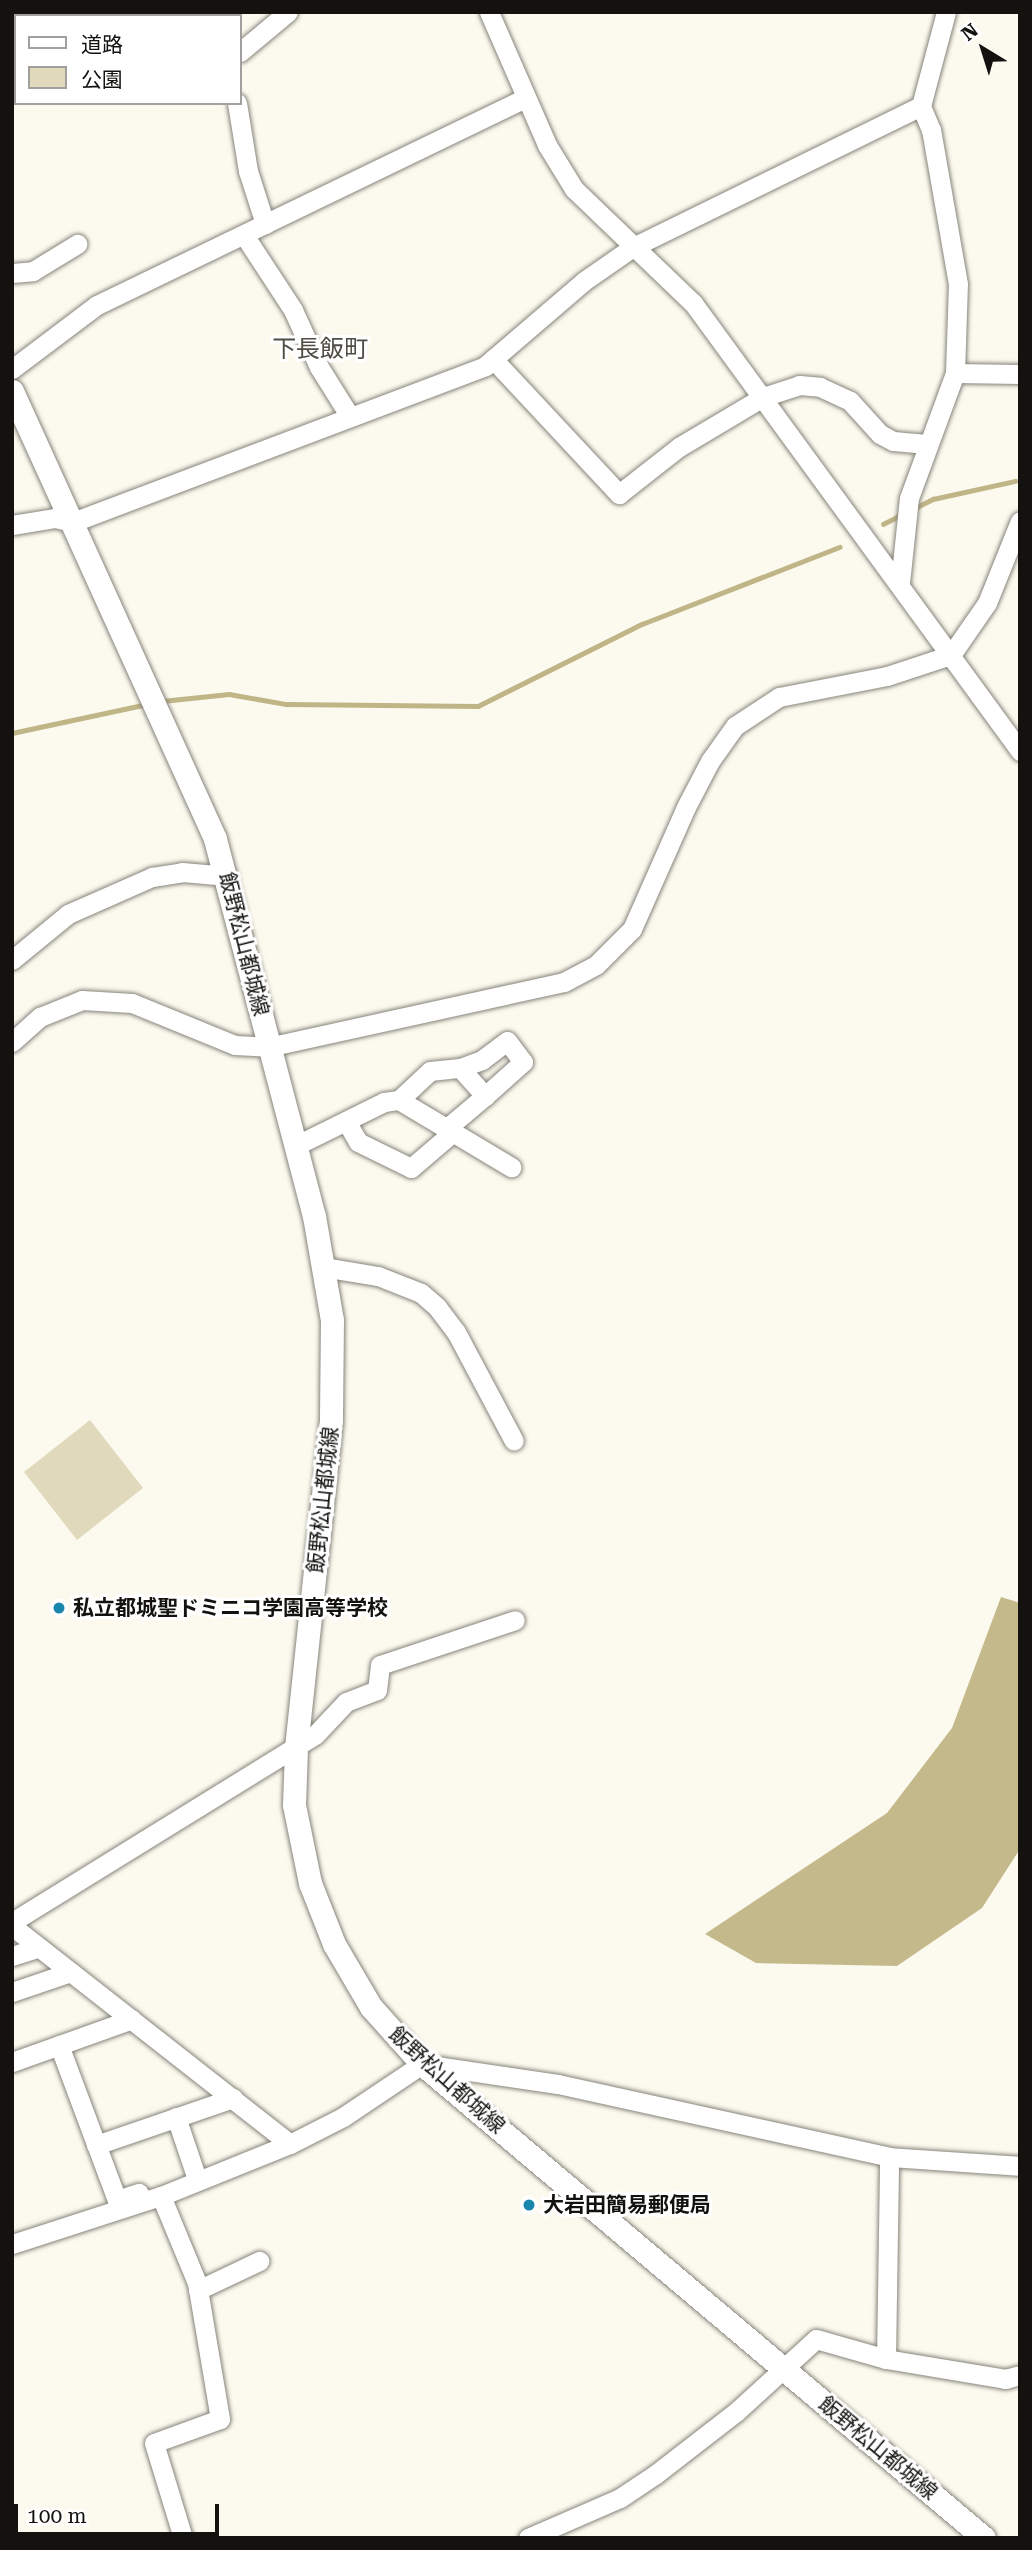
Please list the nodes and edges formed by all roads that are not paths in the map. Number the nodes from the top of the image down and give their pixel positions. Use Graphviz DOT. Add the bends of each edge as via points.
graph roads {
  1 [pos="288,12"];
  2 [pos="489,12"];
  3 [pos="946,12"];
  4 [pos="242,50"];
  5 [pos="526,98"];
  6 [pos="237,105"];
  7 [pos="921,106"];
  8 [pos="265,224"];
  9 [pos="244,235"];
  10 [pos="77,244"];
  11 [pos="633,247"];
  12 [pos="12,273"];
  13 [pos="494,359"];
  14 [pos="12,369"];
  15 [pos="955,373"];
  16 [pos="1020,374"];
  17 [pos="12,391"];
  18 [pos="763,397"];
  19 [pos="349,415"];
  20 [pos="927,444"];
  21 [pos="1020,521"];
  22 [pos="73,522"];
  23 [pos="12,526"];
  24 [pos="900,583"];
  25 [pos="951,655"];
  26 [pos="1020,751"];
  27 [pos="228,876"];
  28 [pos="12,960"];
  29 [pos="12,1042"];
  30 [pos="268,1047"];
  31 [pos="460,1068"];
  32 [pos="485,1096"];
  33 [pos="399,1100"];
  34 [pos="346,1121"];
  35 [pos="450,1130"];
  36 [pos="295,1146"];
  37 [pos="512,1167"];
  38 [pos="323,1268"];
  39 [pos="514,1441"];
  40 [pos="514,1620"];
  41 [pos="296,1748"];
  42 [pos="12,1924"];
  43 [pos="39,1947"];
  44 [pos="12,1956"];
  45 [pos="71,1972"];
  46 [pos="12,1992"];
  47 [pos="132,2019"];
  48 [pos="59,2045"];
  49 [pos="12,2062"];
  50 [pos="422,2064"];
  51 [pos="233,2098"];
  52 [pos="176,2117"];
  53 [pos="290,2144"];
  54 [pos="96,2145"];
  55 [pos="262,2145"];
  56 [pos="889,2157"];
  57 [pos="1020,2166"];
  58 [pos="195,2173"];
  59 [pos="161,2196"];
  60 [pos="12,2244"];
  61 [pos="259,2261"];
  62 [pos="198,2290"];
  63 [pos="886,2359"];
  64 [pos="785,2370"];
  65 [pos="1020,2375"];
  66 [pos="183,2538"];
  67 [pos="528,2538"];
  68 [pos="984,2538"];
  1 -- 4 [label="street"];
  2 -- 5 [label="street"];
  3 -- 7 [label="street"];
  5 -- 8 [label="street"];
  5 -- 11 [label="street" via="574,189"];
  6 -- 8 [label="street" via="248,171"];
  7 -- 11 [label="street"];
  7 -- 15 [label="street" via="931,130 958,284"];
  8 -- 9 [label="street"];
  9 -- 14 [label="street" via="97,305"];
  9 -- 19 [label="street" via="293,310 319,368"];
  10 -- 12 [label="street" via="33,271"];
  11 -- 13 [label="street" via="584,281"];
  11 -- 18 [label="street" via="693,303"];
  13 -- 18 [label="street" via="620,494 679,447"];
  13 -- 19 [label="street"];
  15 -- 16 [label="street"];
  15 -- 20 [label="street" via="951,394"];
  17 -- 22 [label="main road, 飯野松山都城線"];
  18 -- 20 [label="street" via="799,384 820,387 850,401 880,434"];
  18 -- 24 [label="street"];
  19 -- 22 [label="street" via="316,432"];
  20 -- 24 [label="street" via="909,498"];
  21 -- 25 [label="street" via="987,603"];
  22 -- 23 [label="street" via="55,518"];
  22 -- 27 [label="main road, 飯野松山都城線"];
  24 -- 25 [label="street"];
  25 -- 26 [label="street"];
  25 -- 30 [label="street" via="887,676 779,697 735,726 692,795 632,929 596,965 564,982"];
  27 -- 28 [label="street" via="183,872 152,877 68,914"];
  27 -- 30 [label="main road, 飯野松山都城線"];
  29 -- 30 [label="street" via="26,1027 58,1009 103,999 132,1003 235,1045"];
  30 -- 36 [label="main road, 飯野松山都城線"];
  31 -- 32 [label="street"];
  31 -- 32 [label="street" via="482,1060 507,1041 523,1062"];
  31 -- 33 [label="street" via="430,1071"];
  32 -- 35 [label="street"];
  33 -- 34 [label="street" via="384,1102"];
  33 -- 35 [label="street"];
  34 -- 35 [label="street" via="358,1142 411,1168"];
  34 -- 36 [label="street"];
  35 -- 37 [label="street"];
  36 -- 38 [label="main road, 飯野松山都城線"];
  38 -- 39 [label="street" via="378,1276 421,1293 437,1307 456,1332"];
  38 -- 41 [label="main road, 飯野松山都城線" via="332,1320 331,1420"];
  40 -- 41 [label="street" via="380,1665 377,1690 346,1702"];
  41 -- 42 [label="street"];
  41 -- 50 [label="main road, 飯野松山都城線" via="299,1839 321,1914 371,2007"];
  42 -- 43 [label="street"];
  43 -- 44 [label="street"];
  43 -- 45 [label="street"];
  45 -- 46 [label="street"];
  45 -- 47 [label="street"];
  47 -- 48 [label="street"];
  47 -- 51 [label="street"];
  48 -- 49 [label="street"];
  48 -- 54 [label="street"];
  50 -- 53 [label="street" via="343,2117"];
  50 -- 56 [label="street" via="558,2084"];
  50 -- 64 [label="main road, 飯野松山都城線"];
  51 -- 52 [label="street"];
  51 -- 53 [label="street"];
  52 -- 54 [label="street"];
  52 -- 58 [label="street"];
  53 -- 59 [label="street"];
  54 -- 58 [label="street" via="117,2200"];
  55 -- 58 [label="street"];
  56 -- 57 [label="street"];
  56 -- 63 [label="street"];
  59 -- 60 [label="street"];
  59 -- 62 [label="street"];
  61 -- 62 [label="street"];
  62 -- 66 [label="street" via="220,2419 154,2443"];
  63 -- 64 [label="street" via="816,2339"];
  63 -- 65 [label="street" via="1005,2379"];
  64 -- 67 [label="street" via="629,2492"];
  64 -- 68 [label="main road, 飯野松山都城線"];
}
